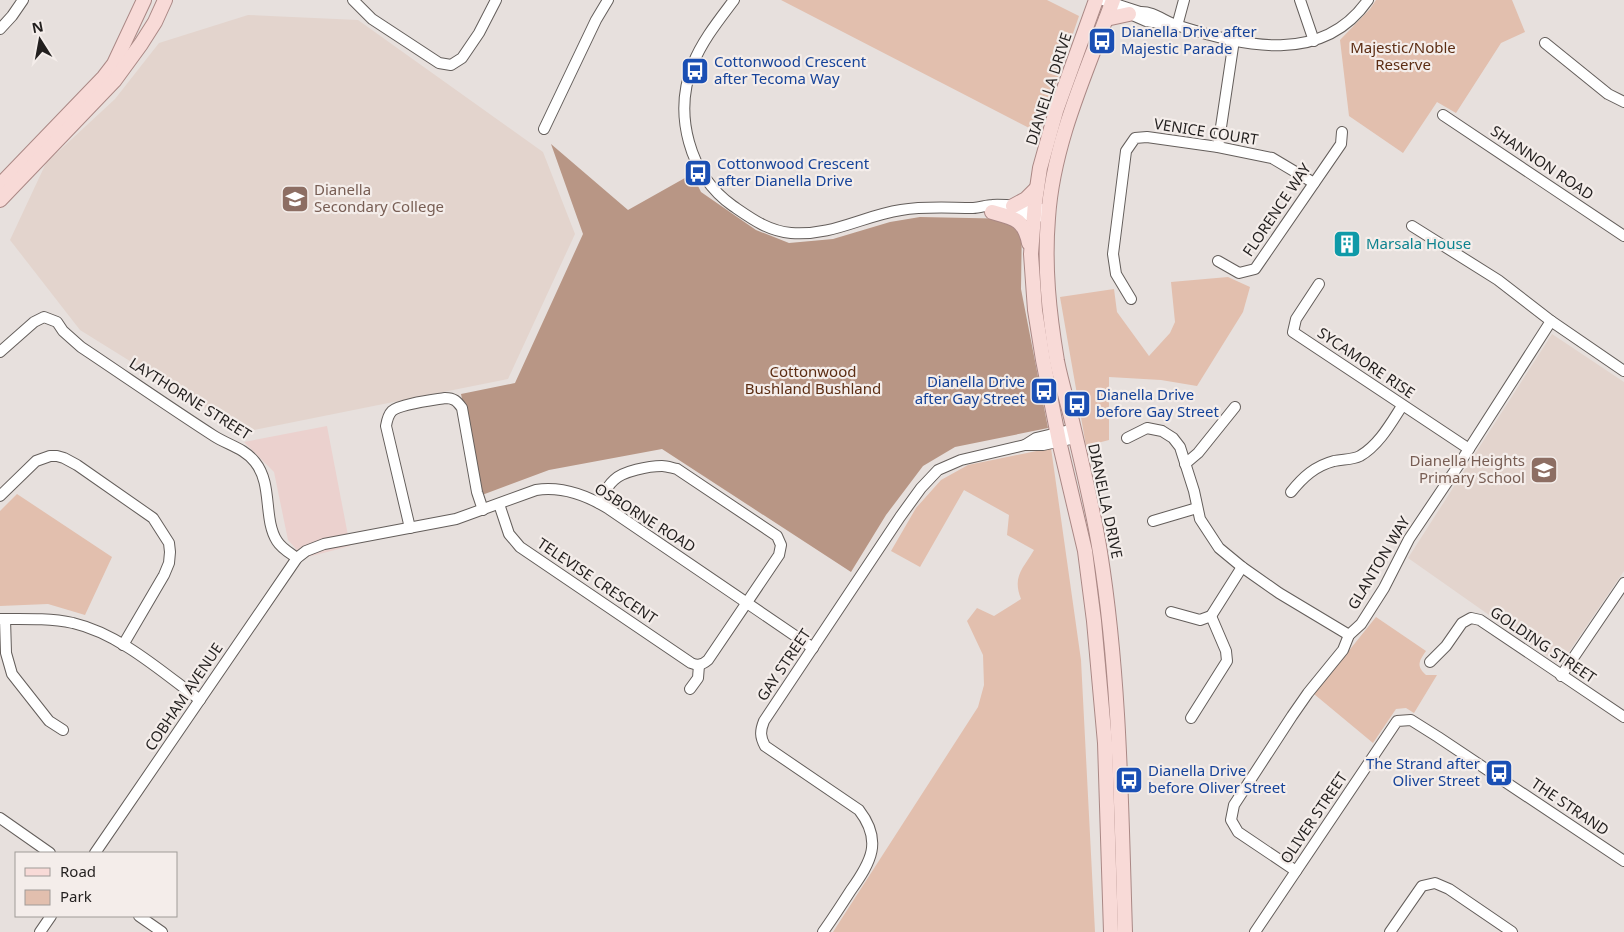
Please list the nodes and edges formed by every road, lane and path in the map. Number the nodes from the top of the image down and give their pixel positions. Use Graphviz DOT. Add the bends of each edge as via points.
graph roads {
  1 [pos="23,0"];
  2 [pos="144,0"];
  3 [pos="165,0"];
  4 [pos="353,0"];
  5 [pos="496,0"];
  6 [pos="608,0"];
  7 [pos="734,0"];
  8 [pos="1184,0"];
  9 [pos="1300,0"];
  10 [pos="1368,0"];
  11 [pos="1105,5"];
  12 [pos="1129,14"];
  13 [pos="158,15"];
  14 [pos="1174,25"];
  15 [pos="0,29"];
  16 [pos="126,38"];
  17 [pos="1234,40"];
  18 [pos="1314,41"];
  19 [pos="1545,43"];
  20 [pos="1624,102"];
  21 [pos="1443,115"];
  22 [pos="544,129"];
  23 [pos="1342,132"];
  24 [pos="1218,147"];
  25 [pos="1314,183"];
  26 [pos="0,185"];
  27 [pos="1037,188"];
  28 [pos="0,200"];
  29 [pos="1013,206"];
  30 [pos="977,208"];
  31 [pos="992,212"];
  32 [pos="1041,212"];
  33 [pos="1412,226"];
  34 [pos="1624,236"];
  35 [pos="1031,254"];
  36 [pos="1218,261"];
  37 [pos="1319,284"];
  38 [pos="1131,298"];
  39 [pos="1551,321"];
  40 [pos="0,352"];
  41 [pos="1624,371"];
  42 [pos="1402,406"];
  43 [pos="1235,407"];
  44 [pos="1074,433"];
  45 [pos="1058,437"];
  46 [pos="1127,438"];
  47 [pos="1469,449"];
  48 [pos="1186,464"];
  49 [pos="1291,492"];
  50 [pos="0,496"];
  51 [pos="599,503"];
  52 [pos="499,504"];
  53 [pos="1197,508"];
  54 [pos="483,510"];
  55 [pos="1153,521"];
  56 [pos="410,528"];
  57 [pos="297,558"];
  58 [pos="1242,567"];
  59 [pos="1624,584"];
  60 [pos="747,602"];
  61 [pos="1171,612"];
  62 [pos="1211,616"];
  63 [pos="3,619"];
  64 [pos="1349,635"];
  65 [pos="123,644"];
  66 [pos="813,648"];
  67 [pos="1430,662"];
  68 [pos="699,665"];
  69 [pos="1561,676"];
  70 [pos="690,689"];
  71 [pos="200,700"];
  72 [pos="1624,717"];
  73 [pos="1191,718"];
  74 [pos="1397,721"];
  75 [pos="63,730"];
  76 [pos="0,818"];
  77 [pos="49,852"];
  78 [pos="96,852"];
  79 [pos="1624,861"];
  80 [pos="1296,871"];
  81 [pos="50,917"];
  82 [pos="140,917"];
  83 [pos="40,932"];
  84 [pos="162,932"];
  85 [pos="823,932"];
  86 [pos="1111,932"];
  87 [pos="1125,932"];
  88 [pos="1255,932"];
  89 [pos="1390,932"];
  90 [pos="1512,932"];
  1 -- 15 [label="street"];
  2 -- 16 [label="main road"];
  3 -- 13 [label="main road"];
  4 -- 5 [label="street" via="372,19 439,64 452,65 462,58 479,34"];
  6 -- 22 [label="street"];
  7 -- 30 [label="street" via="708,36 693,64 685,91 689,145 698,167 721,198 771,229 798,233 824,232 900,210"];
  8 -- 14 [label="street"];
  9 -- 18 [label="street"];
  10 -- 18 [label="street" via="1351,20"];
  11 -- 12 [label="main road"];
  11 -- 14 [label="street" via="1153,13"];
  11 -- 27 [label="main road, DIANELLA DRIVE" via="1056,111"];
  11 -- 32 [label="main road, DIANELLA DRIVE"];
  12 -- 14 [label="street" via="1150,22"];
  13 -- 16 [label="main road" via="136,41"];
  13 -- 28 [label="main road" via="129,62 101,96"];
  14 -- 17 [label="street"];
  16 -- 26 [label="main road" via="104,77"];
  17 -- 18 [label="street" via="1274,46"];
  17 -- 24 [label="street"];
  19 -- 20 [label="street" via="1608,94"];
  21 -- 34 [label="street, SHANNON ROAD"];
  23 -- 25 [label="street, FLORENCE WAY" via="1340,144"];
  24 -- 25 [label="street, VENICE COURT" via="1272,158"];
  24 -- 38 [label="street, VENICE COURT" via="1147,137 1136,138 1126,150 1113,254 1116,274"];
  25 -- 36 [label="street, FLORENCE WAY" via="1255,269 1239,273"];
  27 -- 29 [label="main road"];
  27 -- 32 [label="main road, DIANELLA DRIVE"];
  29 -- 30 [label="street"];
  29 -- 32 [label="street"];
  30 -- 31 [label="street"];
  31 -- 32 [label="street"];
  31 -- 35 [label="main road" via="1020,222"];
  32 -- 35 [label="main road, DIANELLA DRIVE"];
  32 -- 44 [label="main road, DIANELLA DRIVE" via="1049,304"];
  33 -- 39 [label="street" via="1498,280"];
  35 -- 45 [label="main road, DIANELLA DRIVE" via="1035,310"];
  37 -- 42 [label="street, SYCAMORE RISE" via="1296,319 1294,332"];
  39 -- 41 [label="street"];
  39 -- 47 [label="street, GLANTON WAY"];
  40 -- 57 [label="street, LAYTHORNE STREET" via="34,322 44,317 57,322 71,339 97,358 216,437 248,453 263,476 276,540"];
  42 -- 47 [label="street, SYCAMORE RISE"];
  42 -- 49 [label="street" via="1367,452 1315,468"];
  43 -- 48 [label="street"];
  44 -- 45 [label="street, GAY STREET"];
  44 -- 87 [label="main road, DIANELLA DRIVE" via="1099,548 1108,614 1119,740"];
  45 -- 66 [label="street, GAY STREET" via="1043,445 1024,445 961,460 938,470 900,517"];
  45 -- 86 [label="main road, DIANELLA DRIVE" via="1085,551 1094,621 1105,743"];
  46 -- 48 [label="street" via="1148,428 1162,431 1180,447"];
  47 -- 64 [label="street, GLANTON WAY" via="1409,539 1361,624"];
  48 -- 53 [label="street"];
  50 -- 65 [label="street" via="30,465 42,458 57,456 77,465 153,518 169,543 169,564"];
  51 -- 52 [label="street, OSBORNE ROAD" via="571,492 546,488"];
  51 -- 60 [label="street, OSBORNE ROAD"];
  51 -- 60 [label="street" via="620,475 662,466 677,469 777,536 781,545 779,555"];
  52 -- 54 [label="street, OSBORNE ROAD"];
  52 -- 68 [label="street, TELEVISE CRESCENT" via="509,534 520,547 691,663"];
  53 -- 55 [label="street"];
  53 -- 58 [label="street" via="1200,519 1219,548"];
  54 -- 56 [label="street, OSBORNE ROAD"];
  54 -- 56 [label="street" via="462,408 457,401 445,398 402,406 393,410 386,426"];
  56 -- 57 [label="street, OSBORNE ROAD" via="324,544"];
  57 -- 71 [label="street, COBHAM AVENUE"];
  58 -- 62 [label="street"];
  58 -- 64 [label="street"];
  59 -- 69 [label="street"];
  60 -- 66 [label="street, OSBORNE ROAD"];
  60 -- 68 [label="street" via="708,660"];
  61 -- 62 [label="street" via="1200,620"];
  62 -- 73 [label="street" via="1227,661"];
  63 -- 65 [label="street" via="49,619 90,628"];
  63 -- 75 [label="street" via="6,653 12,674 49,721"];
  64 -- 80 [label="street, GLANTON WAY" via="1343,650 1302,701 1234,804 1231,820 1238,832"];
  65 -- 71 [label="street"];
  66 -- 85 [label="street, GAY STREET" via="760,730 765,746 859,810 871,830 871,857 865,870"];
  67 -- 69 [label="street, GOLDING STREET" via="1462,623 1472,618 1480,620"];
  68 -- 70 [label="street" via="698,678"];
  69 -- 72 [label="street, GOLDING STREET"];
  71 -- 78 [label="street, COBHAM AVENUE"];
  74 -- 79 [label="street, THE STRAND" via="1411,720"];
  74 -- 80 [label="street, OLIVER STREET"];
  76 -- 77 [label="street"];
  80 -- 88 [label="street, OLIVER STREET"];
  81 -- 83 [label="street"];
  82 -- 84 [label="street"];
  89 -- 90 [label="street" via="1422,886 1435,883"];
}
